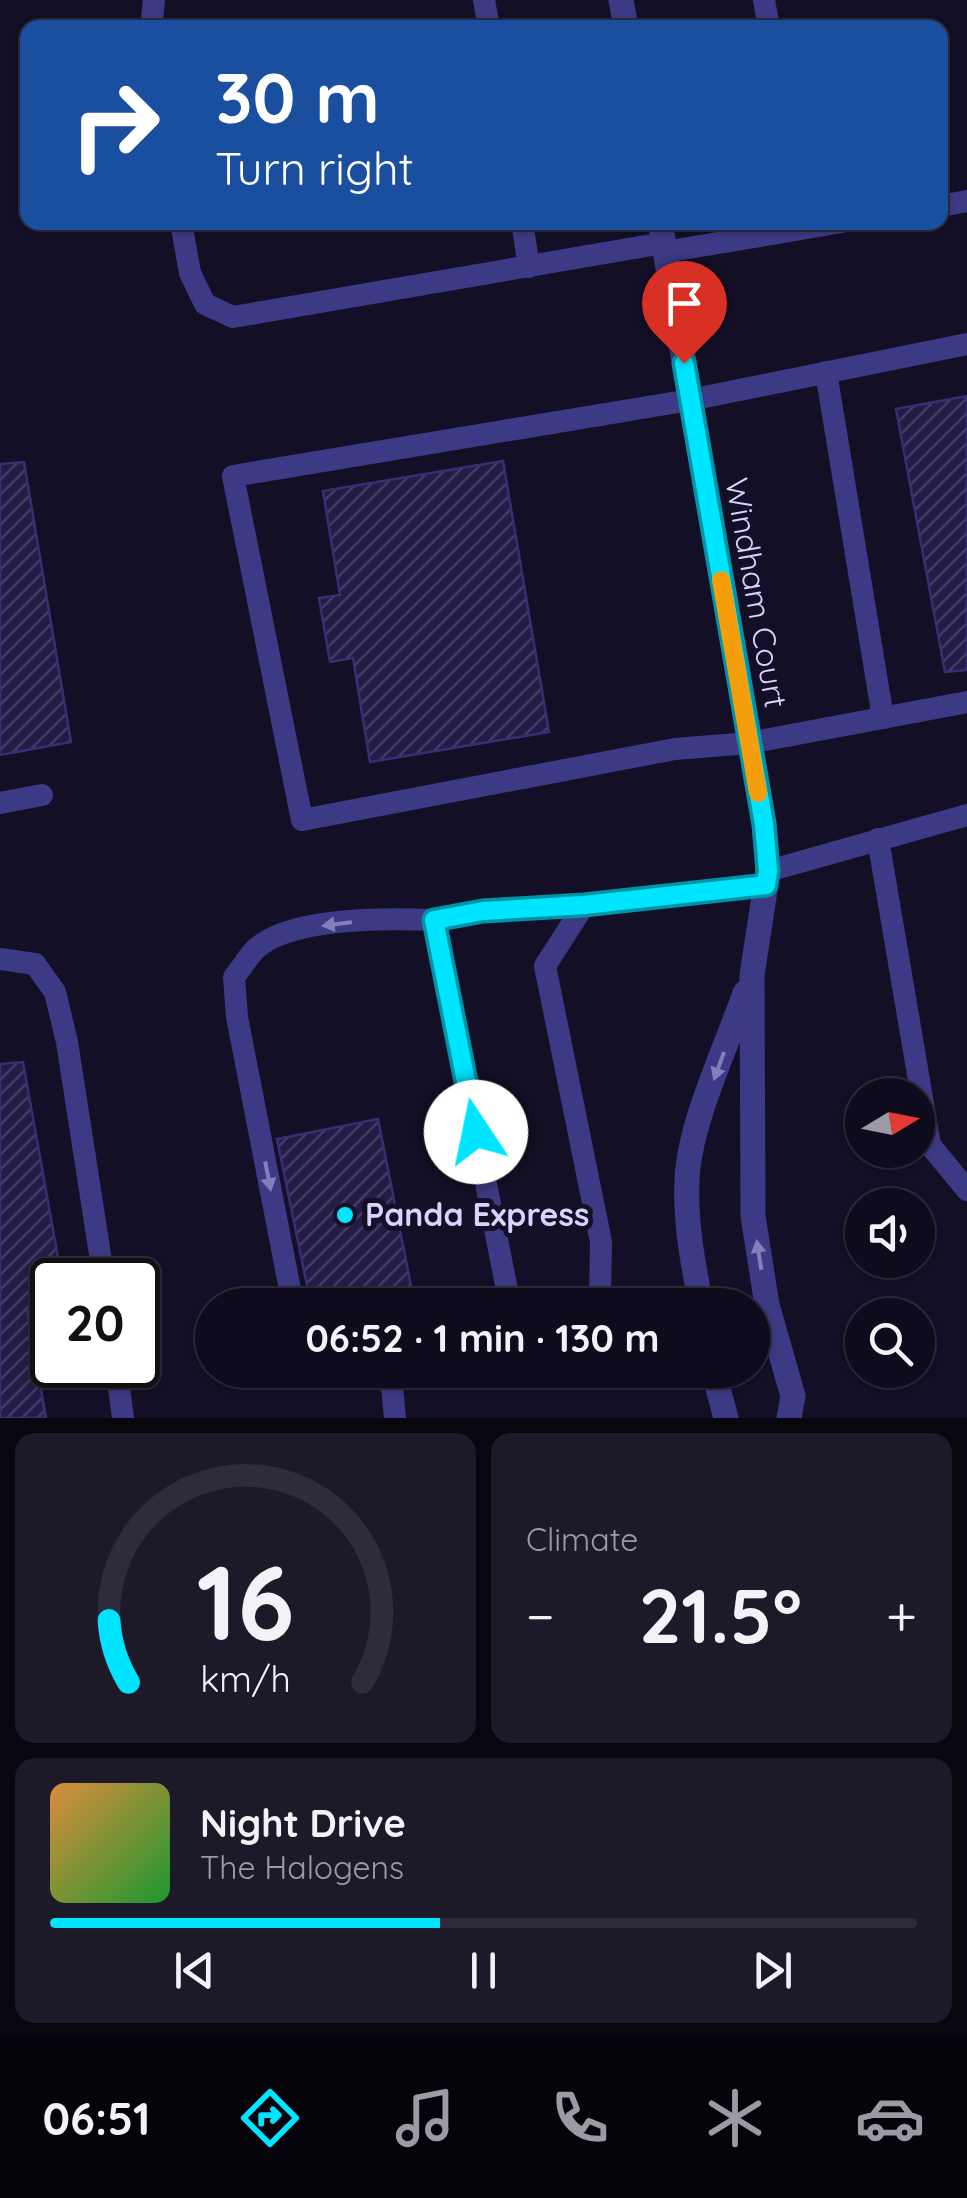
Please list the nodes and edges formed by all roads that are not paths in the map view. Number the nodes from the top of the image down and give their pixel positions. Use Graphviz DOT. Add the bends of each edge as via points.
graph roads {
  1 [pos="183,230"];
  2 [pos="523,230"];
  3 [pos="760,230"];
  4 [pos="662,239"];
  5 [pos="529,267"];
  6 [pos="967,344"];
  7 [pos="826,372"];
  8 [pos="690,400"];
  9 [pos="967,702"];
  10 [pos="883,718"];
  11 [pos="750,743"];
  12 [pos="42,795"];
  13 [pos="0,802"];
  14 [pos="967,815"];
  15 [pos="878,839"];
  16 [pos="767,878"];
  17 [pos="584,905"];
  18 [pos="434,920"];
  19 [pos="0,958"];
  20 [pos="752,974"];
  21 [pos="967,1190"];
  22 [pos="101,1258"];
  23 [pos="289,1288"];
  24 [pos="507,1288"];
  25 [pos="600,1288"];
  26 [pos="698,1288"];
  27 [pos="119,1388"];
  28 [pos="399,1388"];
  29 [pos="718,1388"];
  30 [pos="124,1418"];
  31 [pos="395,1418"];
  32 [pos="726,1418"];
  33 [pos="789,1418"];
  1 -- 5 [label="lane" via="190,274 205,304 234,317"];
  2 -- 5 [label="lane"];
  3 -- 4 [label="lane"];
  4 -- 5 [label="lane"];
  4 -- 8 [label="street, Windham Court"];
  6 -- 7 [label="lane"];
  7 -- 8 [label="lane"];
  7 -- 10 [label="lane"];
  8 -- 11 [label="street, Windham Court"];
  8 -- 11 [label="lane" via="233,476 302,820 674,749"];
  9 -- 10 [label="lane"];
  10 -- 11 [label="lane"];
  11 -- 16 [label="street, Windham Court"];
  12 -- 13 [label="lane"];
  14 -- 15 [label="lane"];
  15 -- 16 [label="lane"];
  15 -- 21 [label="lane" via="930,1145"];
  16 -- 17 [label="lane"];
  16 -- 20 [label="street, Windham Court"];
  17 -- 18 [label="lane"];
  17 -- 25 [label="lane" via="545,966 601,1242"];
  18 -- 23 [label="lane, one-way" via="385,918 284,931 257,948 234,978"];
  18 -- 24 [label="lane"];
  19 -- 22 [label="lane" via="34,964 55,992"];
  20 -- 26 [label="street, Windham Court, one-way" via="694,1136 686,1179"];
  33 -- 20 [label="street, Windham Court, one-way" via="793,1396 767,1305 753,1216"];
  27 -- 30 [label="lane"];
  28 -- 31 [label="lane"];
  29 -- 32 [label="street"];
}
